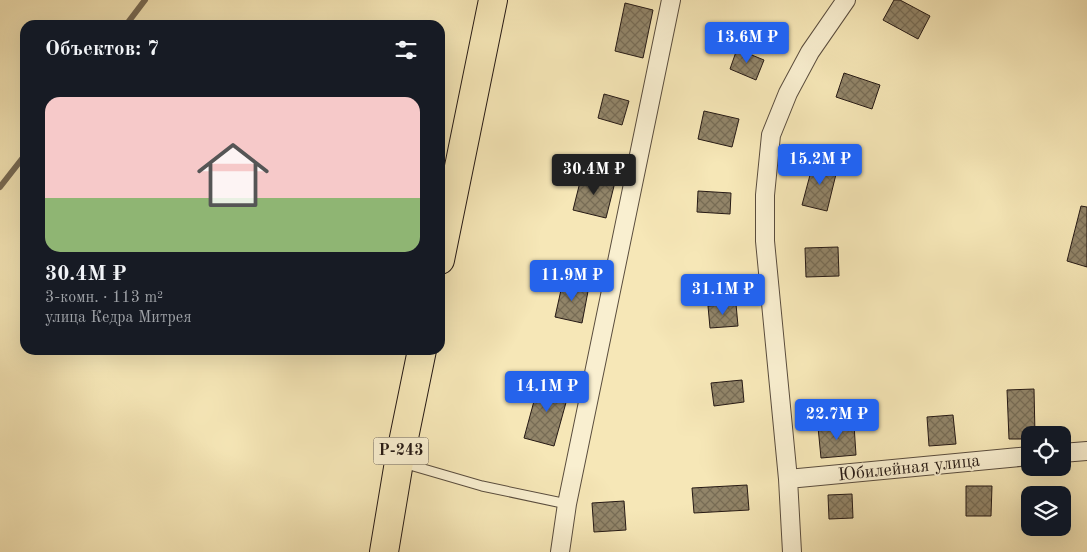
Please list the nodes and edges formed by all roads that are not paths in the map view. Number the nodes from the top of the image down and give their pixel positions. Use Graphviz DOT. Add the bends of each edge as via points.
graph roads {
  1 [pos="493,0"];
  2 [pos="671,0"];
  3 [pos="846,0"];
  4 [pos="445,235"];
  5 [pos="421,355"];
  6 [pos="1087,450"];
  7 [pos="1071,452"];
  8 [pos="1021,457"];
  9 [pos="399,462"];
  10 [pos="788,479"];
  11 [pos="567,504"];
  12 [pos="384,552"];
  13 [pos="560,552"];
  14 [pos="792,552"];
  1 -- 4 [label="highway"];
  2 -- 11 [label="street"];
  3 -- 10 [label="street" via="810,52 771,135 765,195 765,241"];
  5 -- 9 [label="highway, Р-243"];
  6 -- 7 [label="street"];
  8 -- 10 [label="street, Юбилейная улица"];
  9 -- 11 [label="lane" via="482,486"];
  9 -- 12 [label="highway, Р-243"];
  10 -- 14 [label="street"];
  11 -- 13 [label="street"];
}
